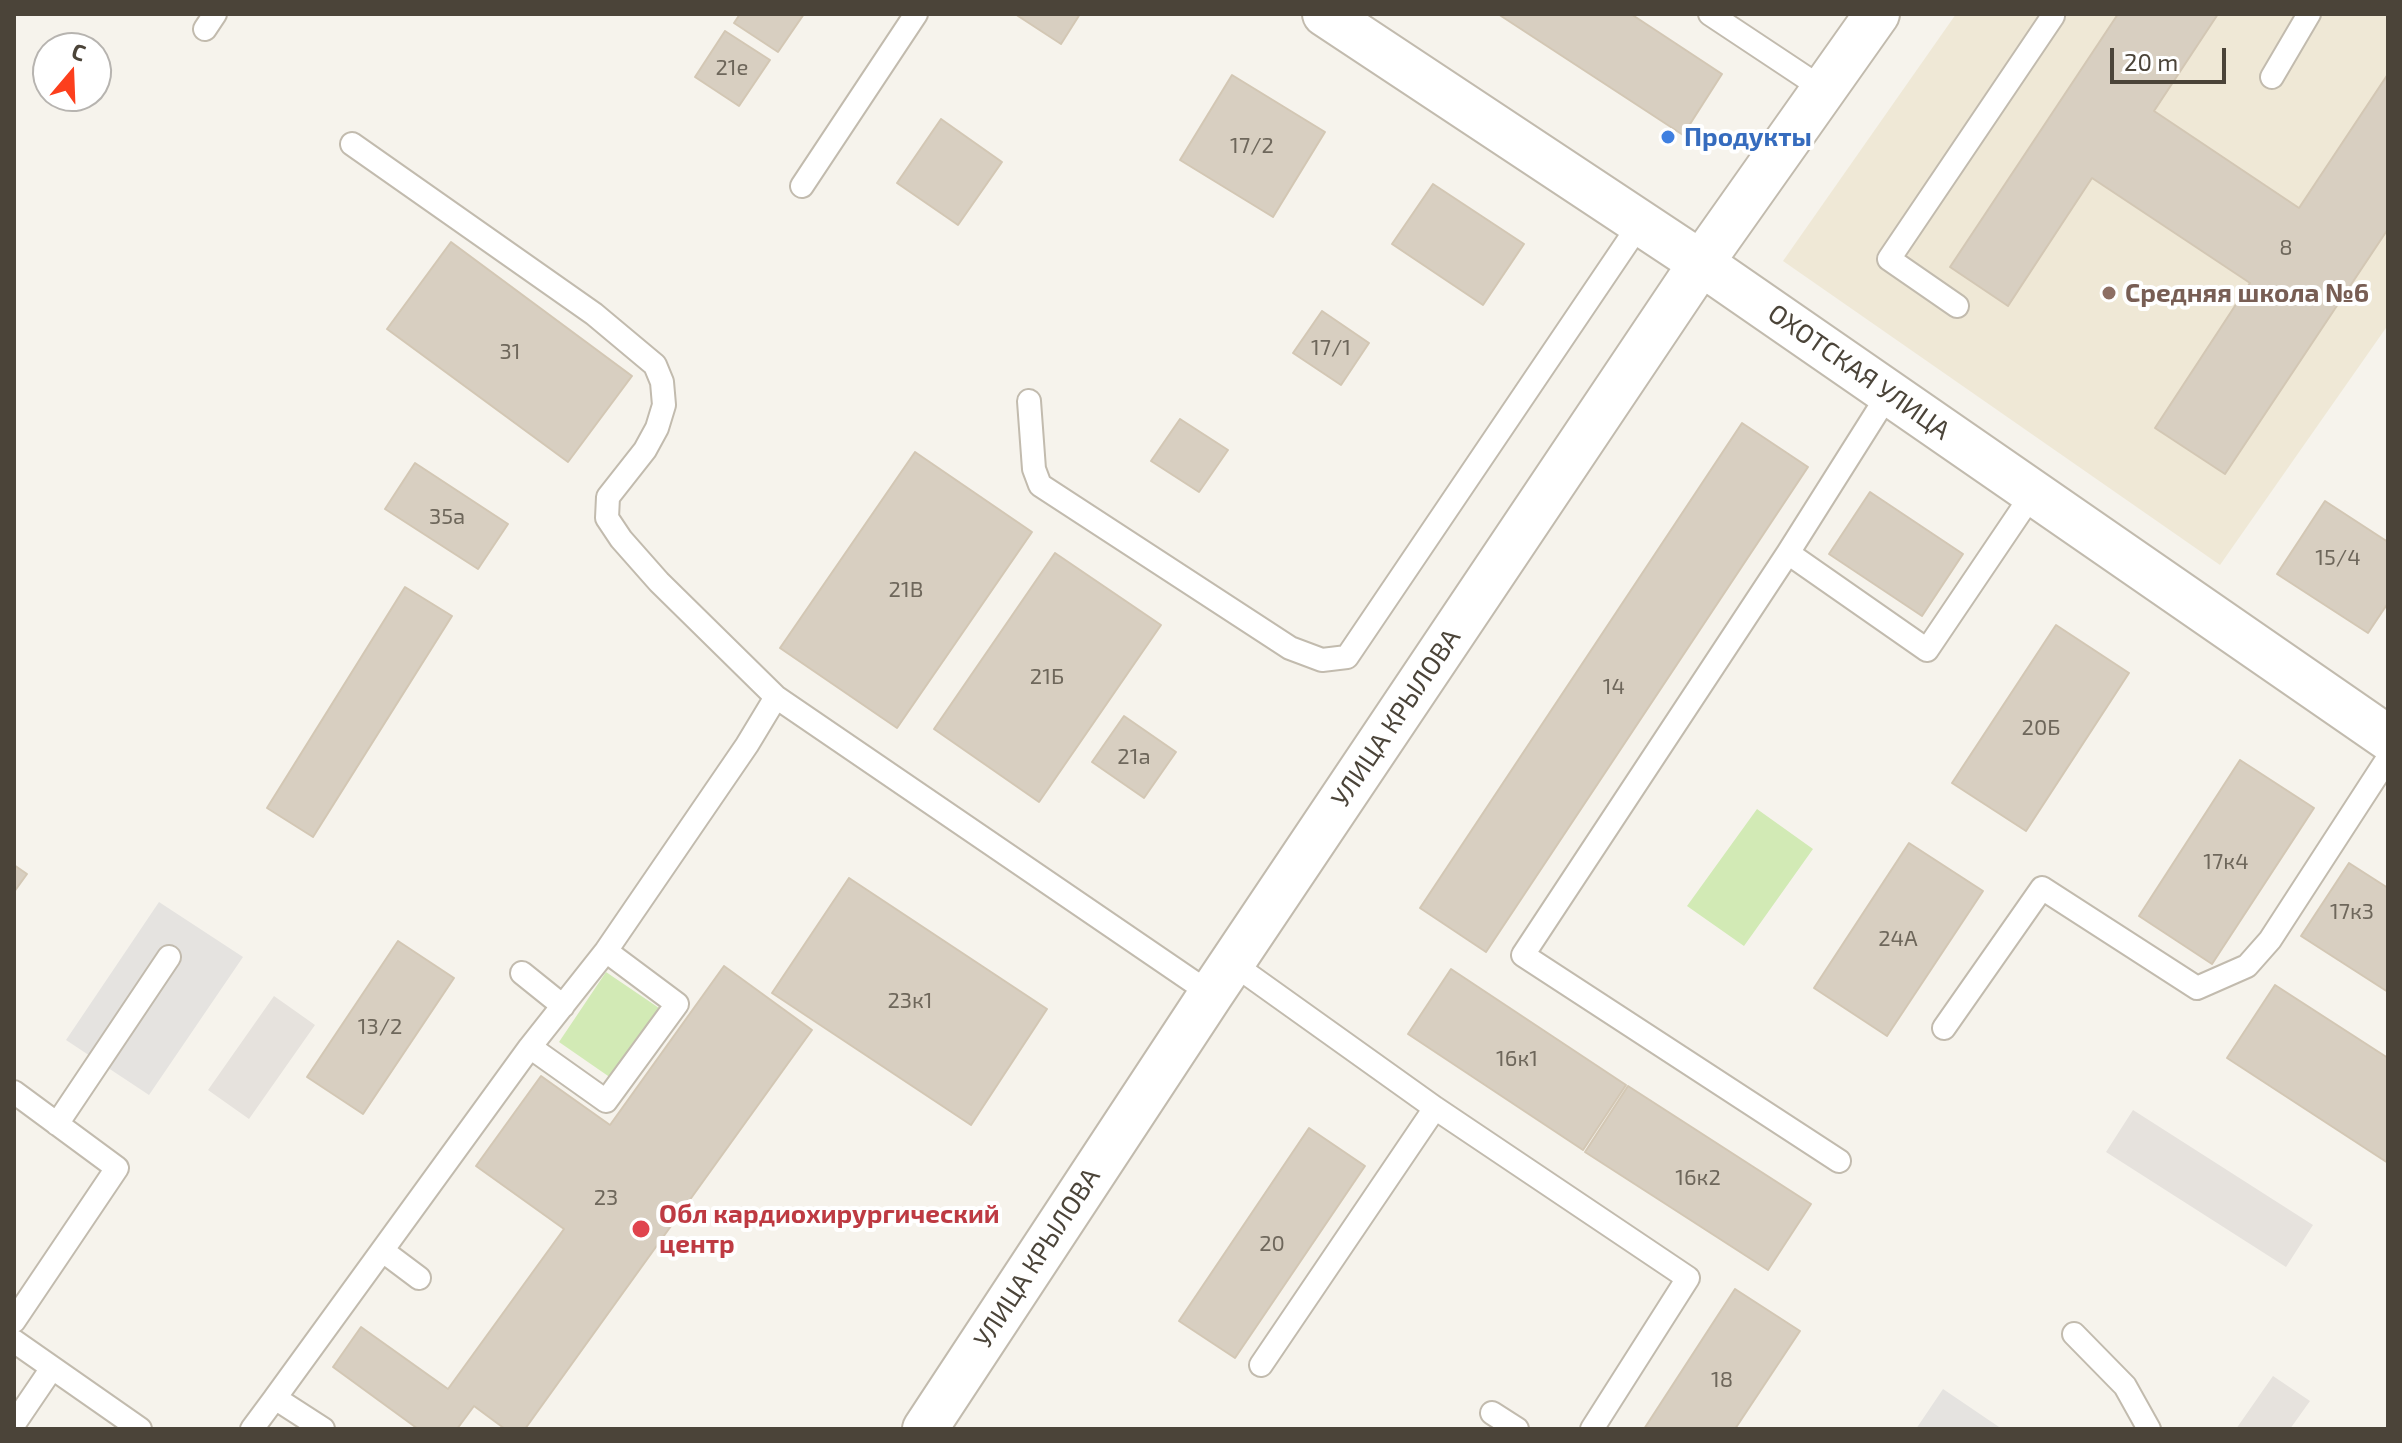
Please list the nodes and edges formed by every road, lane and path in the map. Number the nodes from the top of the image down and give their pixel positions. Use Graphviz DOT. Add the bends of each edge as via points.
graph roads {
  1 [pos="916,14"];
  2 [pos="1325,14"];
  3 [pos="1710,14"];
  4 [pos="1877,14"];
  5 [pos="2309,14"];
  6 [pos="2053,15"];
  7 [pos="2272,77"];
  8 [pos="1823,89"];
  9 [pos="352,144"];
  10 [pos="802,186"];
  11 [pos="1641,222"];
  12 [pos="1701,263"];
  13 [pos="1957,306"];
  14 [pos="1889,393"];
  15 [pos="1029,401"];
  16 [pos="2033,493"];
  17 [pos="1788,553"];
  18 [pos="776,697"];
  19 [pos="2388,738"];
  20 [pos="2388,758"];
  21 [pos="606,951"];
  22 [pos="169,957"];
  23 [pos="522,973"];
  24 [pos="1221,979"];
  25 [pos="563,1006"];
  26 [pos="1944,1028"];
  27 [pos="530,1047"];
  28 [pos="14,1092"];
  29 [pos="1435,1108"];
  30 [pos="57,1124"];
  31 [pos="1839,1161"];
  32 [pos="383,1251"];
  33 [pos="419,1278"];
  34 [pos="14,1321"];
  35 [pos="2074,1334"];
  36 [pos="14,1341"];
  37 [pos="1261,1365"];
  38 [pos="52,1368"];
  39 [pos="275,1398"];
  40 [pos="1492,1413"];
  41 [pos="14,1424"];
  42 [pos="140,1429"];
  43 [pos="252,1429"];
  44 [pos="323,1429"];
  45 [pos="925,1429"];
  46 [pos="1517,1429"];
  47 [pos="1592,1429"];
  48 [pos="2149,1429"];
  1 -- 10 [label="lane"];
  2 -- 11 [label="street, ОХОТСКАЯ УЛИЦА"];
  3 -- 8 [label="lane"];
  4 -- 8 [label="street, УЛИЦА КРЫЛОВА"];
  5 -- 7 [label="lane"];
  6 -- 13 [label="lane" via="1889,259"];
  8 -- 12 [label="street, УЛИЦА КРЫЛОВА"];
  9 -- 18 [label="lane" via="594,314 655,365 664,405 657,428 608,497 607,518 659,582"];
  11 -- 12 [label="street, ОХОТСКАЯ УЛИЦА"];
  11 -- 15 [label="lane" via="1347,657 1322,660 1290,648 1040,485"];
  12 -- 14 [label="street, ОХОТСКАЯ УЛИЦА"];
  12 -- 24 [label="street, УЛИЦА КРЫЛОВА"];
  14 -- 16 [label="street, ОХОТСКАЯ УЛИЦА"];
  14 -- 17 [label="lane"];
  16 -- 17 [label="lane" via="1927,650"];
  16 -- 19 [label="street, ОХОТСКАЯ УЛИЦА"];
  17 -- 31 [label="lane" via="1523,955"];
  18 -- 21 [label="lane"];
  18 -- 24 [label="lane"];
  20 -- 26 [label="lane" via="2270,940 2247,966 2197,988 2042,888"];
  21 -- 25 [label="lane"];
  21 -- 27 [label="lane" via="677,1004 606,1101"];
  22 -- 30 [label="lane"];
  23 -- 25 [label="lane"];
  24 -- 29 [label="lane"];
  24 -- 45 [label="street, УЛИЦА КРЫЛОВА"];
  25 -- 27 [label="lane"];
  27 -- 32 [label="lane"];
  28 -- 30 [label="lane"];
  29 -- 37 [label="lane"];
  29 -- 47 [label="lane" via="1688,1278"];
  30 -- 34 [label="lane" via="117,1168"];
  32 -- 33 [label="lane"];
  32 -- 39 [label="lane"];
  35 -- 48 [label="lane" via="2125,1386"];
  36 -- 38 [label="lane"];
  38 -- 41 [label="lane"];
  38 -- 42 [label="lane"];
  39 -- 43 [label="lane"];
  39 -- 44 [label="lane"];
  40 -- 46 [label="lane"];
}
